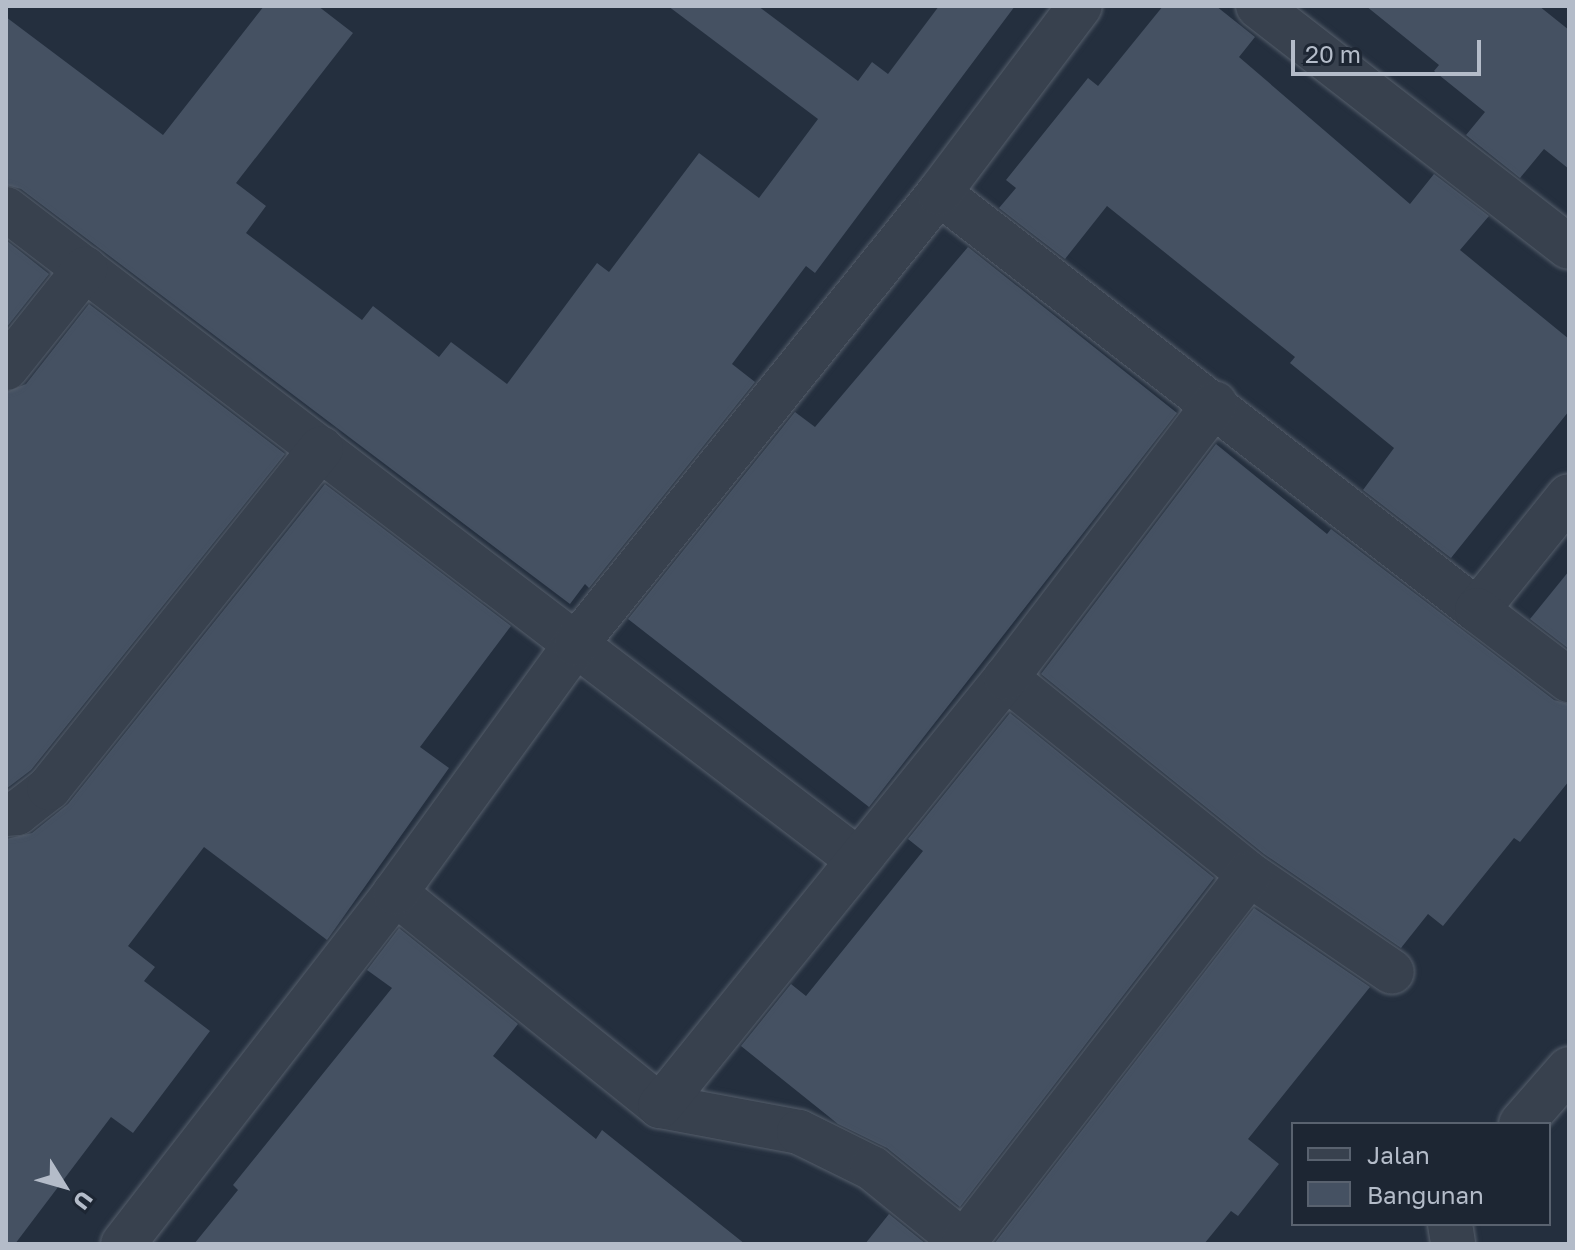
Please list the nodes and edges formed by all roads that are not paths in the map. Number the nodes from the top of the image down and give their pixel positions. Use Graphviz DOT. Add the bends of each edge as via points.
graph roads {
  1 [pos="1080,6"];
  2 [pos="1258,6"];
  3 [pos="939,193"];
  4 [pos="6,209"];
  5 [pos="1569,247"];
  6 [pos="85,269"];
  7 [pos="6,368"];
  8 [pos="1215,404"];
  9 [pos="321,449"];
  10 [pos="1569,496"];
  11 [pos="1477,610"];
  12 [pos="576,644"];
  13 [pos="1006,678"];
  14 [pos="1569,680"];
  15 [pos="6,814"];
  16 [pos="858,860"];
  17 [pos="1249,874"];
  18 [pos="395,893"];
  19 [pos="1392,972"];
  20 [pos="1569,1069"];
  21 [pos="660,1106"];
  22 [pos="1523,1122"];
  23 [pos="965,1243"];
  24 [pos="123,1244"];
  1 -- 3 [label="street"];
  2 -- 5 [label="street"];
  3 -- 8 [label="street"];
  3 -- 12 [label="street"];
  4 -- 6 [label="street"];
  6 -- 7 [label="street"];
  6 -- 9 [label="street"];
  8 -- 11 [label="street"];
  8 -- 13 [label="street"];
  9 -- 12 [label="street"];
  9 -- 15 [label="street" via="49,788 17,813"];
  10 -- 11 [label="street"];
  11 -- 14 [label="street"];
  12 -- 16 [label="street"];
  12 -- 18 [label="street"];
  13 -- 16 [label="street"];
  13 -- 17 [label="street"];
  16 -- 21 [label="street"];
  17 -- 19 [label="street"];
  17 -- 23 [label="street"];
  18 -- 21 [label="street"];
  18 -- 24 [label="street"];
  20 -- 22 [label="street"];
  21 -- 23 [label="street" via="799,1132 872,1168"];
}
